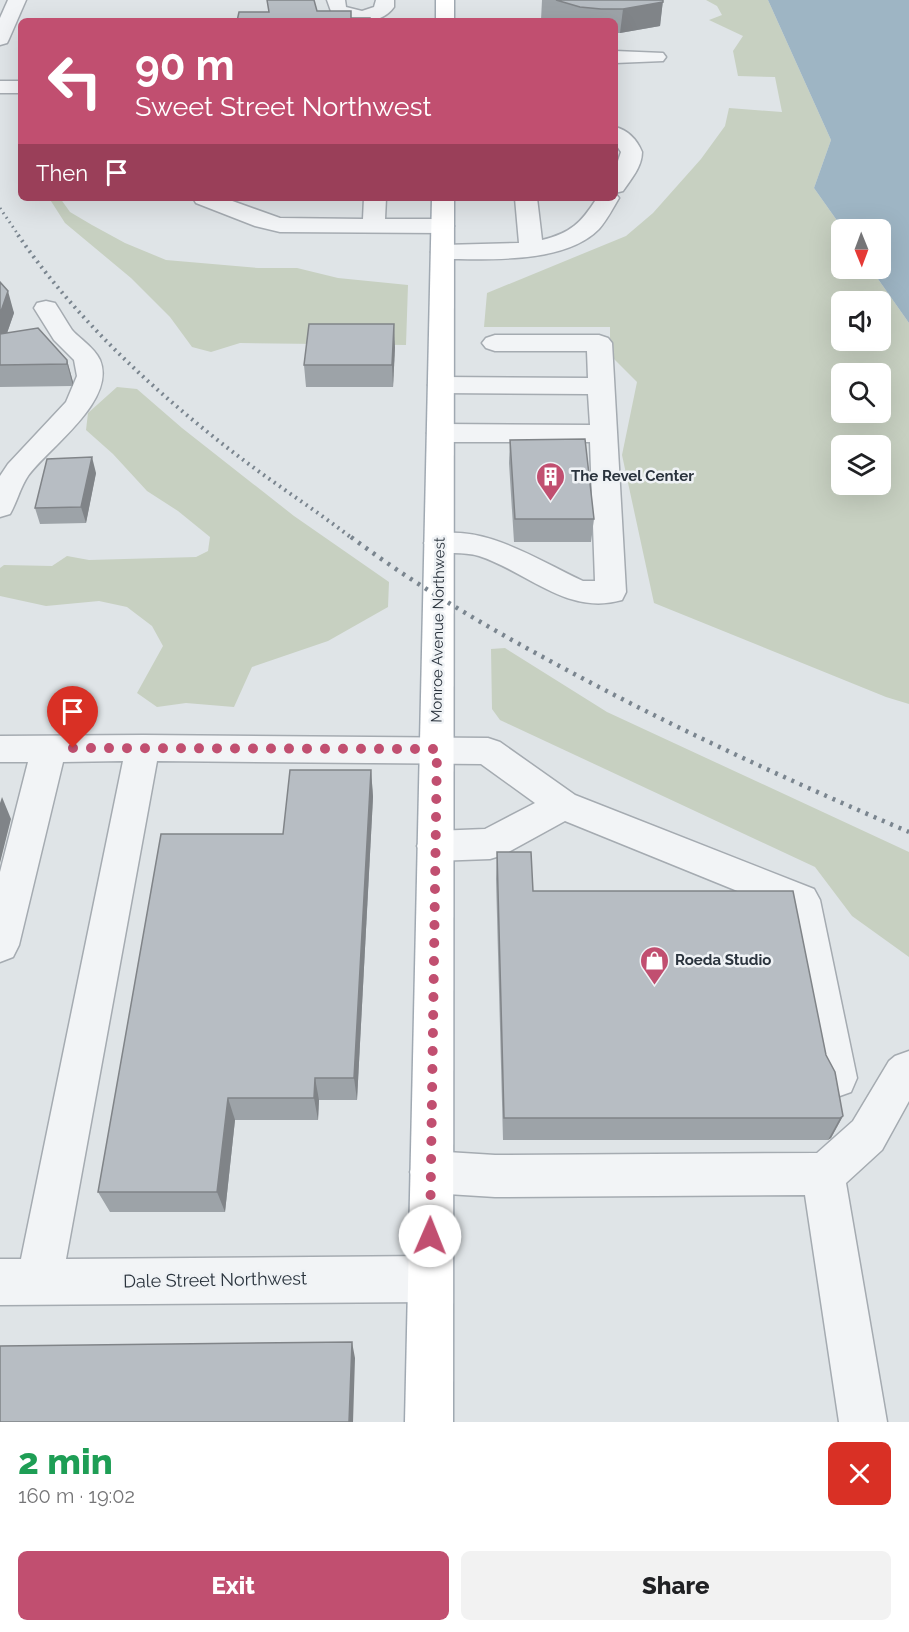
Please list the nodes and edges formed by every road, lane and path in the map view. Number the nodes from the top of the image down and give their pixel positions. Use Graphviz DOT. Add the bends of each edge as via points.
graph roads {
  1 [pos="16,0"];
  2 [pos="336,0"];
  3 [pos="385,0"];
  4 [pos="445,0"];
  5 [pos="445,18"];
  6 [pos="0,39"];
  7 [pos="618,57"];
  8 [pos="656,57"];
  9 [pos="0,87"];
  10 [pos="18,87"];
  11 [pos="618,135"];
  12 [pos="618,181"];
  13 [pos="212,201"];
  14 [pos="375,201"];
  15 [pos="443,201"];
  16 [pos="526,201"];
  17 [pos="606,201"];
  18 [pos="374,225"];
  19 [pos="443,226"];
  20 [pos="531,249"];
  21 [pos="443,252"];
  22 [pos="46,308"];
  23 [pos="66,338"];
  24 [pos="34,341"];
  25 [pos="495,344"];
  26 [pos="441,386"];
  27 [pos="601,386"];
  28 [pos="441,434"];
  29 [pos="604,434"];
  30 [pos="0,507"];
  31 [pos="439,543"];
  32 [pos="49,748"];
  33 [pos="143,748"];
  34 [pos="0,749"];
  35 [pos="437,749"];
  36 [pos="563,805"];
  37 [pos="435,846"];
  38 [pos="0,945"];
  39 [pos="909,1070"];
  40 [pos="837,1078"];
  41 [pos="431,1172"];
  42 [pos="823,1174"];
  43 [pos="429,1279"];
  44 [pos="19,1282"];
  45 [pos="429,1422"];
  46 [pos="863,1422"];
  1 -- 6 [label="street"];
  2 -- 3 [label="street" via="338,10 355,16 379,12 385,7"];
  4 -- 5 [label="main road"];
  7 -- 8 [label="street"];
  9 -- 10 [label="street"];
  11 -- 12 [label="street" via="633,150"];
  13 -- 18 [label="street" via="280,225 314,216"];
  14 -- 18 [label="street"];
  15 -- 19 [label="main road, Monroe Avenue Northwest"];
  16 -- 20 [label="street"];
  17 -- 20 [label="street" via="590,226 565,240"];
  18 -- 19 [label="street"];
  19 -- 21 [label="main road, Monroe Avenue Northwest"];
  20 -- 21 [label="street"];
  21 -- 26 [label="main road, Monroe Avenue Northwest"];
  22 -- 23 [label="street"];
  23 -- 24 [label="street"];
  23 -- 30 [label="street" via="88,362 90,374 84,396 19,469"];
  25 -- 27 [label="street" via="599,343"];
  26 -- 27 [label="street"];
  26 -- 28 [label="main road, Monroe Avenue Northwest"];
  27 -- 29 [label="street"];
  28 -- 29 [label="street"];
  28 -- 31 [label="main road, Monroe Avenue Northwest"];
  29 -- 31 [label="street" via="611,592 579,592 483,546"];
  31 -- 35 [label="main road, Monroe Avenue Northwest"];
  32 -- 33 [label="street"];
  32 -- 34 [label="street"];
  32 -- 38 [label="street"];
  33 -- 35 [label="street"];
  33 -- 44 [label="street"];
  35 -- 36 [label="street" via="488,751"];
  35 -- 37 [label="main road, Monroe Avenue Northwest"];
  36 -- 37 [label="street" via="490,844"];
  36 -- 40 [label="street" via="801,900"];
  37 -- 41 [label="main road, Monroe Avenue Northwest"];
  39 -- 42 [label="street" via="898,1079 878,1120 852,1155"];
  41 -- 42 [label="street" via="495,1176"];
  41 -- 43 [label="main road, Monroe Avenue Northwest"];
  42 -- 46 [label="street"];
  43 -- 44 [label="street, Dale Street Northwest"];
  43 -- 45 [label="main road, Monroe Avenue Northwest"];
}
